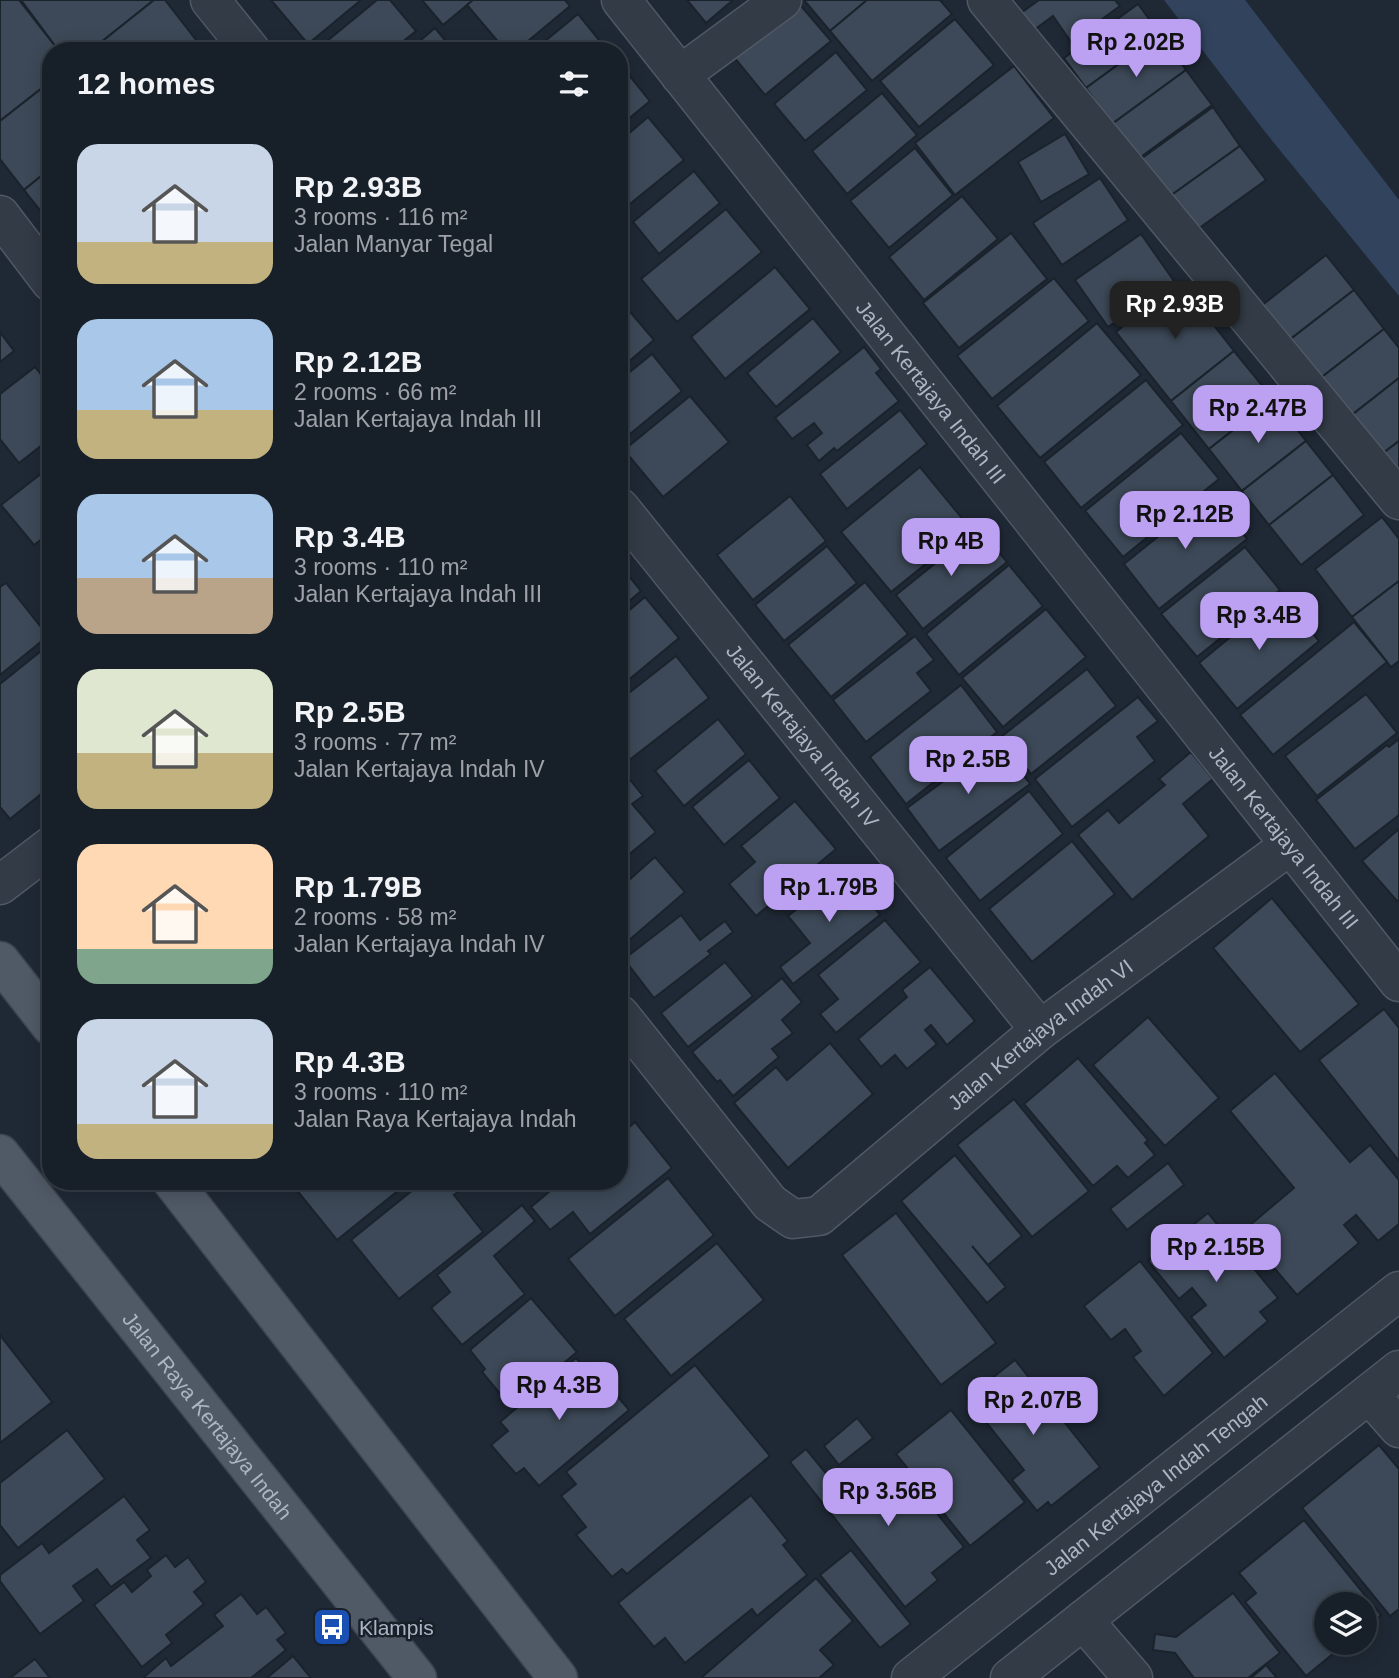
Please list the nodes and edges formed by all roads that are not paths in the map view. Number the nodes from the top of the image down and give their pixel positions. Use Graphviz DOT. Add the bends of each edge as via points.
graph roads {
  1 [pos="210,0"];
  2 [pos="621,0"];
  3 [pos="782,0"];
  4 [pos="987,0"];
  5 [pos="244,42"];
  6 [pos="680,75"];
  7 [pos="0,215"];
  8 [pos="42,270"];
  9 [pos="1399,500"];
  10 [pos="628,518"];
  11 [pos="1290,845"];
  12 [pos="42,853"];
  13 [pos="0,885"];
  14 [pos="0,961"];
  15 [pos="1399,982"];
  16 [pos="42,1015"];
  17 [pos="628,1025"];
  18 [pos="1040,1030"];
  19 [pos="0,1154"];
  20 [pos="179,1190"];
  21 [pos="1399,1292"];
  22 [pos="1399,1370"];
  23 [pos="1369,1394"];
  24 [pos="1399,1428"];
  25 [pos="1083,1620"];
  26 [pos="417,1678"];
  27 [pos="558,1678"];
  28 [pos="912,1678"];
  29 [pos="1010,1678"];
  30 [pos="1133,1678"];
  1 -- 5 [label="street"];
  2 -- 6 [label="street, Jalan Kertajaya Indah III"];
  3 -- 6 [label="street"];
  4 -- 9 [label="street"];
  6 -- 11 [label="street, Jalan Kertajaya Indah III"];
  7 -- 8 [label="street"];
  10 -- 18 [label="street, Jalan Kertajaya Indah IV"];
  11 -- 15 [label="street, Jalan Kertajaya Indah III"];
  11 -- 18 [label="street, Jalan Kertajaya Indah VI"];
  12 -- 13 [label="street"];
  14 -- 16 [label="main road"];
  17 -- 18 [label="street, Jalan Kertajaya Indah VI" via="770,1203 793,1219 819,1216"];
  19 -- 26 [label="main road, Jalan Raya Kertajaya Indah"];
  20 -- 27 [label="main road"];
  21 -- 28 [label="street, Jalan Kertajaya Indah Tengah"];
  22 -- 23 [label="street"];
  23 -- 24 [label="street"];
  23 -- 25 [label="street"];
  25 -- 29 [label="street"];
  25 -- 30 [label="street"];
}
